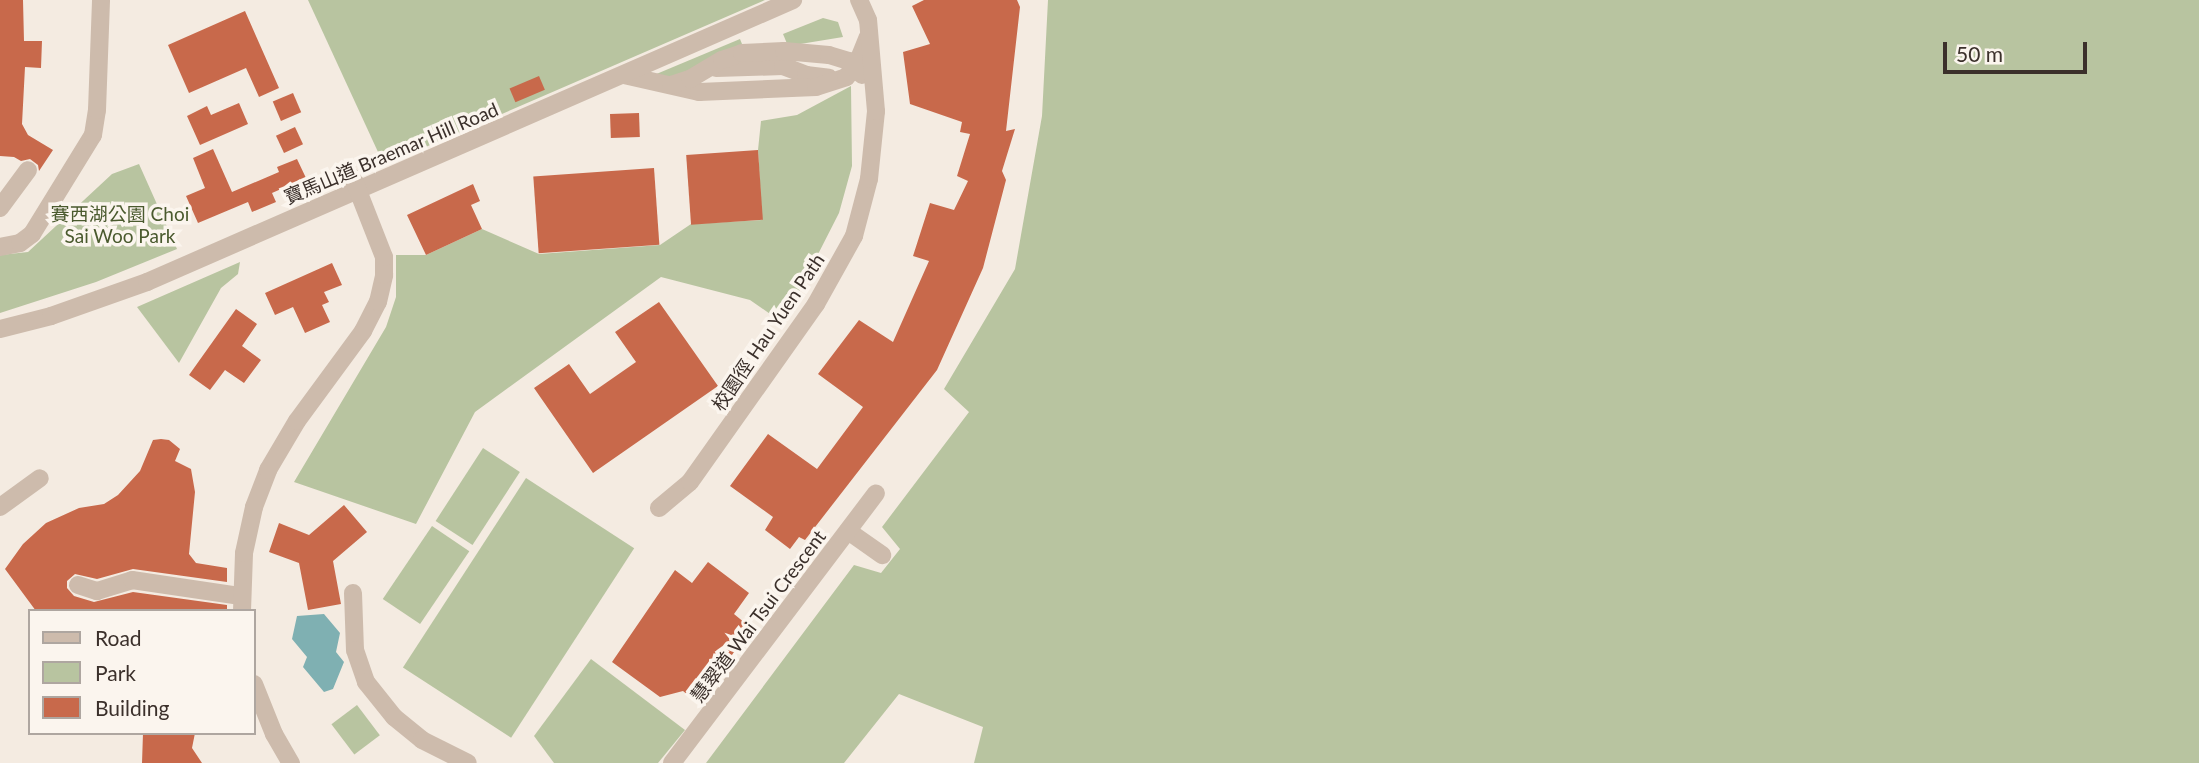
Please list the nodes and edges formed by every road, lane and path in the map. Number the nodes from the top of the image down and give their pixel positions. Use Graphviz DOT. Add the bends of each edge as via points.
graph roads {
  1 [pos="101,0"];
  2 [pos="793,0"];
  3 [pos="859,0"];
  4 [pos="868,0"];
  5 [pos="869,26"];
  6 [pos="851,71"];
  7 [pos="624,75"];
  8 [pos="665,85"];
  9 [pos="876,111"];
  10 [pos="28,170"];
  11 [pos="356,183"];
  12 [pos="0,208"];
  13 [pos="0,247"];
  14 [pos="0,329"];
  15 [pos="40,478"];
  16 [pos="876,493"];
  17 [pos="0,507"];
  18 [pos="659,508"];
  19 [pos="848,531"];
  20 [pos="882,555"];
  21 [pos="78,585"];
  22 [pos="354,593"];
  23 [pos="241,603"];
  24 [pos="256,689"];
  25 [pos="291,763"];
  26 [pos="468,763"];
  27 [pos="672,763"];
  1 -- 13 [label="street" via="93,135 32,234 20,243"];
  2 -- 7 [label="street, 寶馬山道 Braemar Hill Road"];
  3 -- 5 [label="street"];
  4 -- 5 [label="street, 校園徑 Hau Yuen Path"];
  5 -- 6 [label="street"];
  5 -- 9 [label="street, 校園徑 Hau Yuen Path"];
  6 -- 8 [label="street" via="827,85 784,89 699,92"];
  6 -- 8 [label="street" via="826,79 783,66 707,69"];
  6 -- 9 [label="street"];
  7 -- 8 [label="street"];
  7 -- 11 [label="street, 寶馬山道 Braemar Hill Road"];
  9 -- 18 [label="street, 校園徑 Hau Yuen Path" via="865,200 838,268 690,482"];
  10 -- 12 [label="street"];
  11 -- 14 [label="street, 寶馬山道 Braemar Hill Road" via="147,282"];
  11 -- 23 [label="street" via="384,257 378,302 268,470 244,553"];
  15 -- 17 [label="street"];
  16 -- 19 [label="street, 慧翠道 Wai Tsui Crescent"];
  19 -- 20 [label="street"];
  19 -- 27 [label="street, 慧翠道 Wai Tsui Crescent"];
  21 -- 23 [label="street" via="97,591 132,580"];
  22 -- 26 [label="street" via="355,650 366,682 394,717 422,740"];
  24 -- 25 [label="street"];
}
